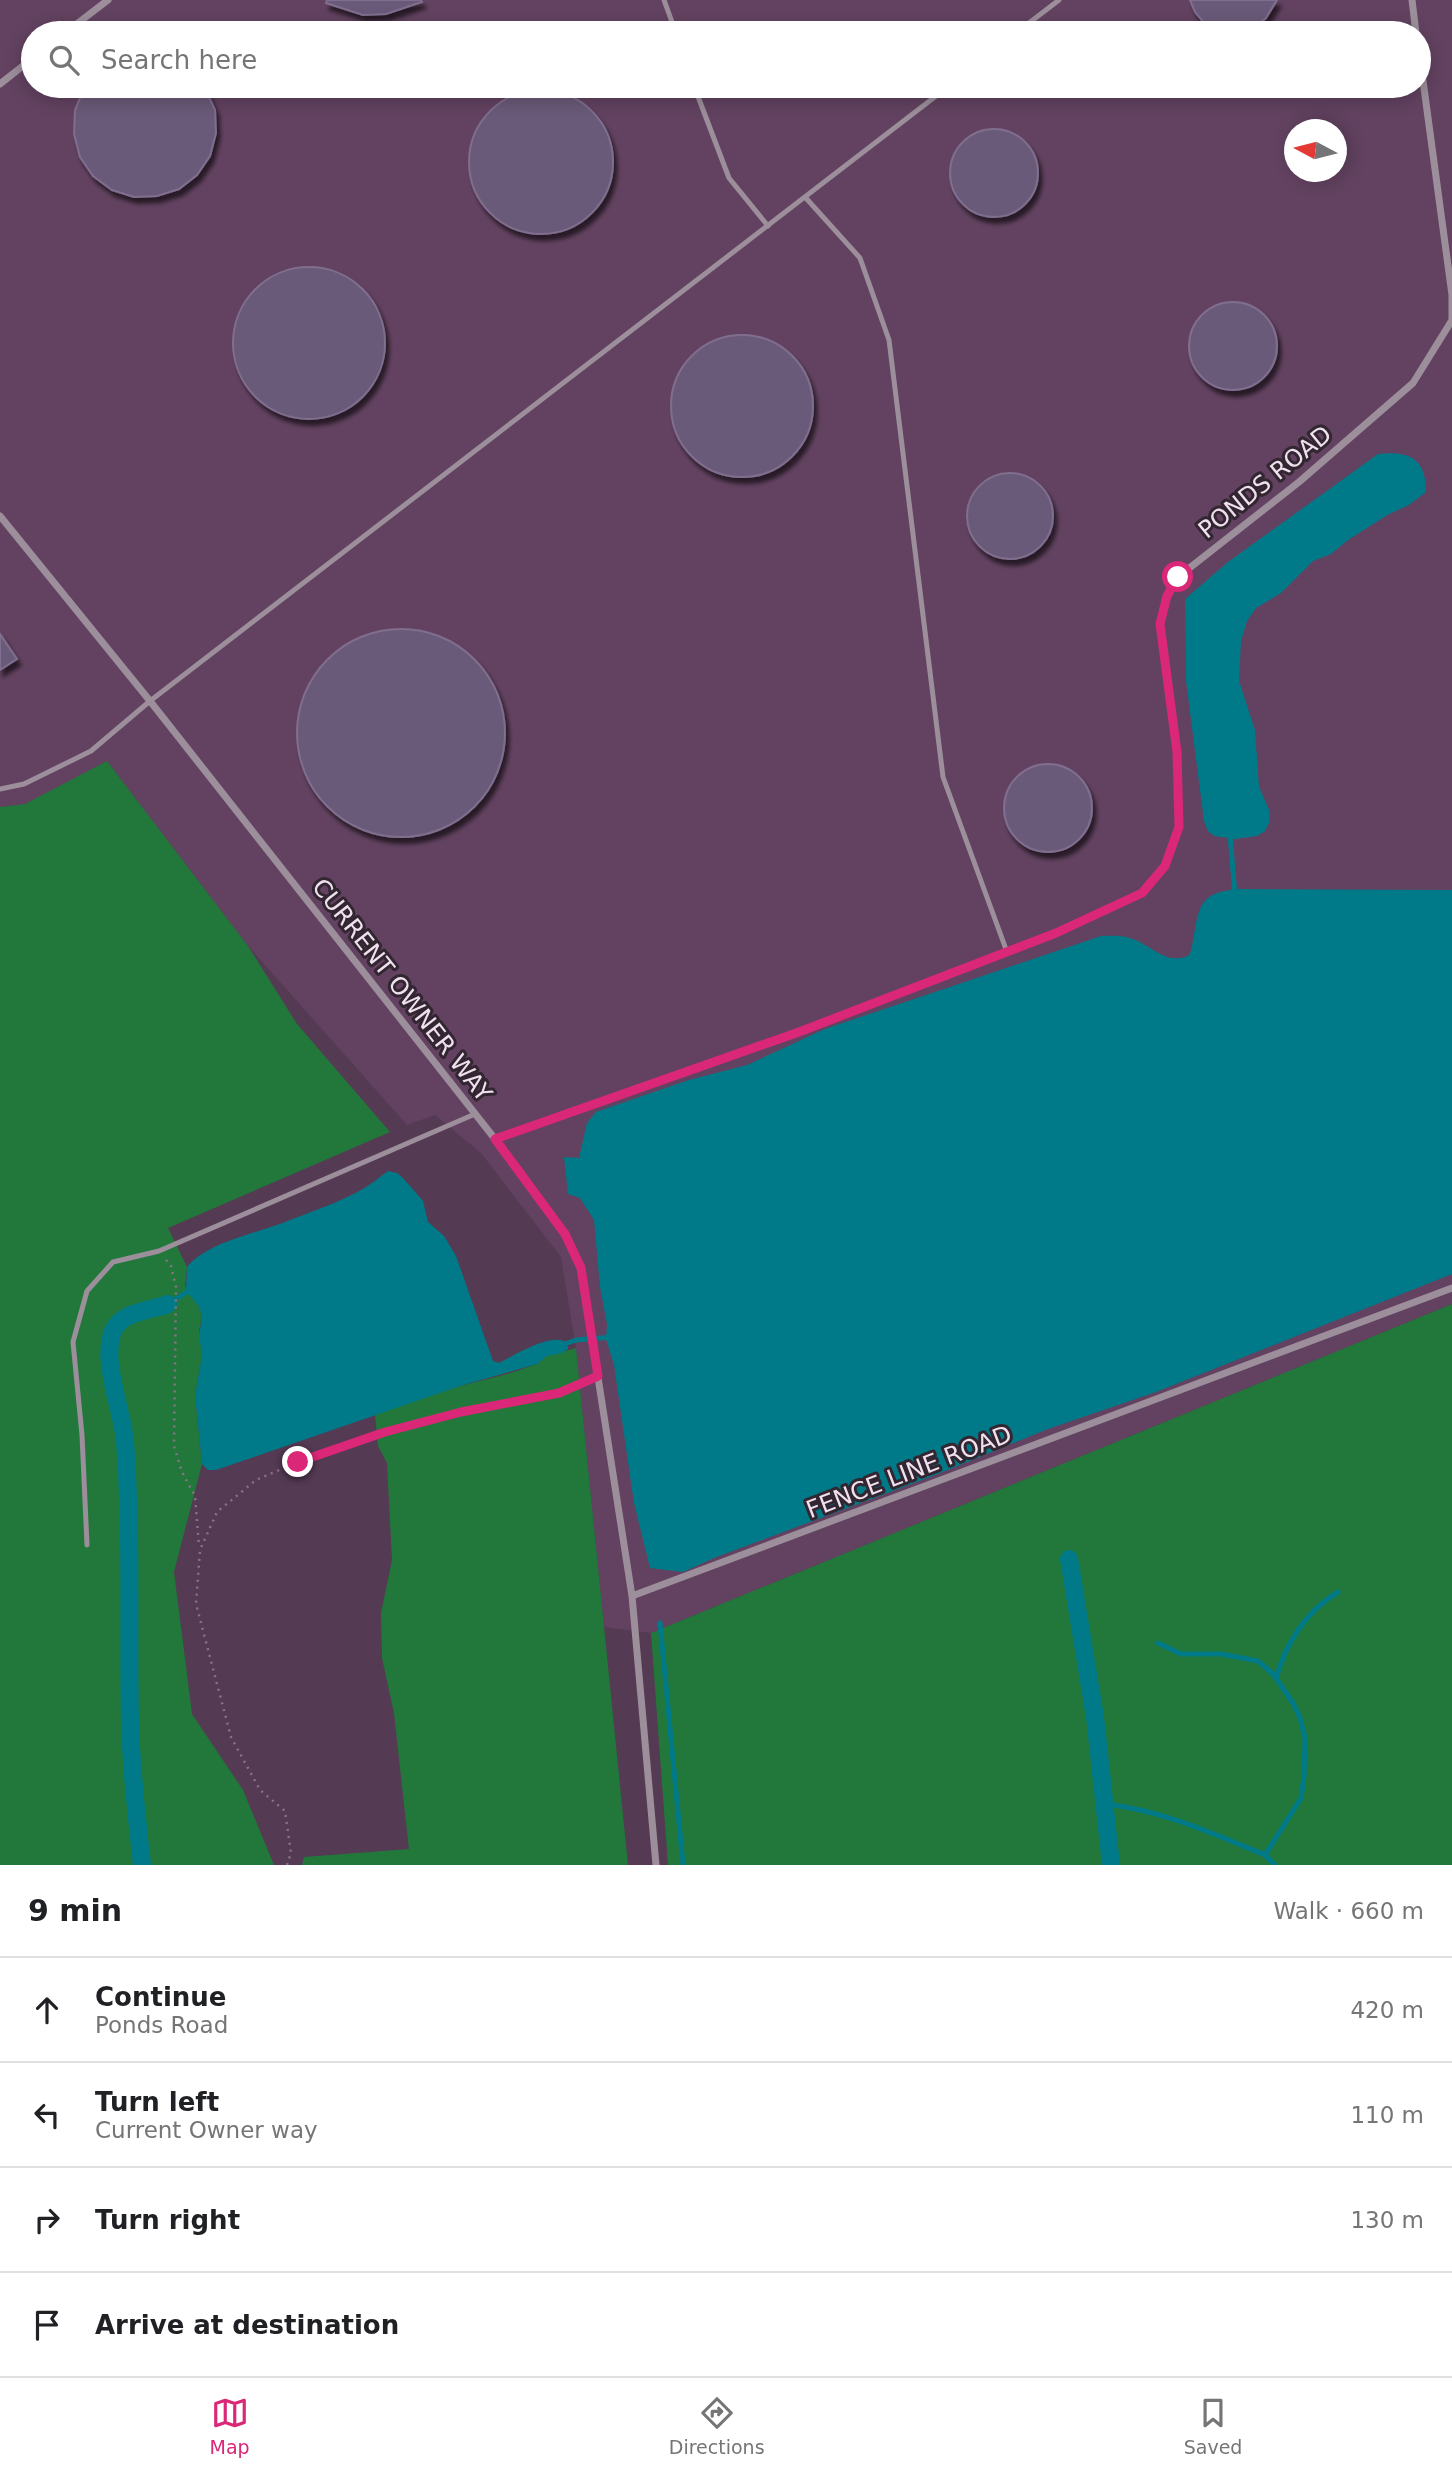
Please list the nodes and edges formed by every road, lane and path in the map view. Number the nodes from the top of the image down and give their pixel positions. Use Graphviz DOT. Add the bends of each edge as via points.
graph roads {
  1 [pos="108,0"];
  2 [pos="664,0"];
  3 [pos="1059,0"];
  4 [pos="1412,0"];
  5 [pos="81,21"];
  6 [pos="672,21"];
  7 [pos="1032,21"];
  8 [pos="1415,21"];
  9 [pos="21,67"];
  10 [pos="0,84"];
  11 [pos="699,98"];
  12 [pos="933,98"];
  13 [pos="1425,98"];
  14 [pos="805,197"];
  15 [pos="768,226"];
  16 [pos="0,516"];
  17 [pos="150,701"];
  18 [pos="0,789"];
  19 [pos="1007,952"];
  20 [pos="475,1114"];
  21 [pos="495,1139"];
  22 [pos="159,1251"];
  23 [pos="1452,1288"];
  24 [pos="598,1376"];
  25 [pos="87,1545"];
  26 [pos="200,1550"];
  27 [pos="632,1596"];
  28 [pos="287,1865"];
  29 [pos="656,1865"];
  1 -- 5 [label="street"];
  2 -- 6 [label="lane"];
  3 -- 7 [label="lane"];
  4 -- 8 [label="street"];
  9 -- 10 [label="street"];
  11 -- 15 [label="lane" via="729,177"];
  12 -- 14 [label="lane"];
  13 -- 19 [label="street, PONDS ROAD" via="1452,320 1413,383 1299,482 1178,577 1167,596 1160,624 1177,752 1179,827 1165,866 1142,893"];
  14 -- 15 [label="lane"];
  14 -- 19 [label="lane" via="860,258 889,340 943,777"];
  15 -- 17 [label="lane"];
  16 -- 17 [label="street, CURRENT OWNER WAY"];
  17 -- 18 [label="lane" via="91,751 24,784"];
  17 -- 20 [label="street, CURRENT OWNER WAY"];
  19 -- 21 [label="street, PONDS ROAD" via="799,1032"];
  20 -- 21 [label="street, CURRENT OWNER WAY"];
  20 -- 22 [label="lane"];
  21 -- 24 [label="street, CURRENT OWNER WAY" via="565,1234 581,1268"];
  22 -- 25 [label="lane" via="113,1262 87,1291 73,1342"];
  22 -- 26 [label="path" via="171,1266 176,1287 174,1446 195,1496"];
  23 -- 27 [label="street, FENCE LINE ROAD"];
  24 -- 26 [label="path" via="559,1393 385,1432 256,1479 217,1512"];
  24 -- 27 [label="street, CURRENT OWNER WAY"];
  26 -- 28 [label="path" via="196,1604 231,1737 260,1790 285,1811 291,1853"];
  27 -- 29 [label="street"];
}
